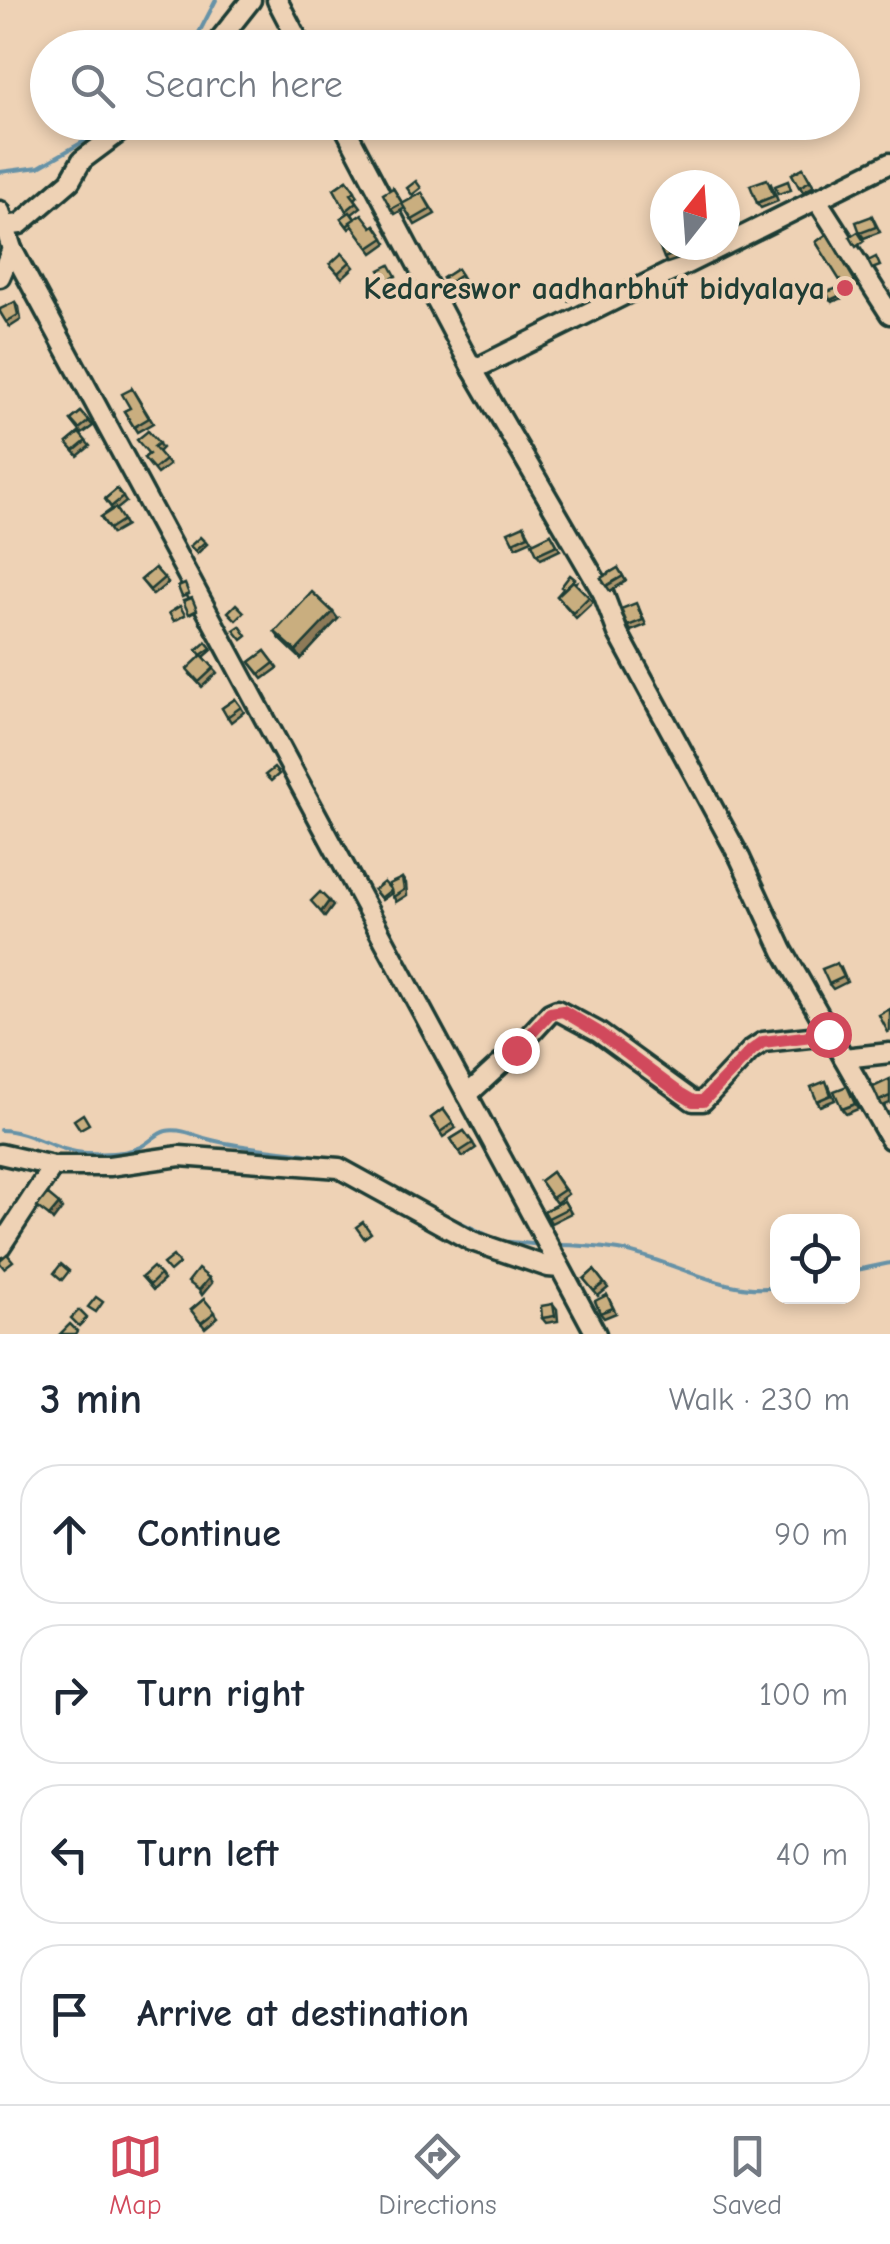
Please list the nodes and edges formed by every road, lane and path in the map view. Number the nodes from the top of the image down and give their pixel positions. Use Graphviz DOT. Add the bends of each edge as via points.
graph roads {
  1 [pos="251,0"];
  2 [pos="277,0"];
  3 [pos="227,30"];
  4 [pos="293,30"];
  5 [pos="109,140"];
  6 [pos="352,140"];
  7 [pos="890,163"];
  8 [pos="816,200"];
  9 [pos="2,218"];
  10 [pos="12,248"];
  11 [pos="0,278"];
  12 [pos="890,314"];
  13 [pos="473,370"];
  14 [pos="828,1034"];
  15 [pos="890,1053"];
  16 [pos="844,1058"];
  17 [pos="467,1095"];
  18 [pos="890,1139"];
  19 [pos="0,1154"];
  20 [pos="53,1166"];
  21 [pos="0,1247"];
  22 [pos="560,1268"];
  23 [pos="596,1334"];
  1 -- 3 [label="street"];
  2 -- 4 [label="street"];
  5 -- 9 [label="street" via="20,224"];
  6 -- 13 [label="street"];
  7 -- 8 [label="street"];
  8 -- 12 [label="street"];
  8 -- 13 [label="street"];
  9 -- 10 [label="street"];
  10 -- 11 [label="street"];
  10 -- 17 [label="street"];
  13 -- 14 [label="street" via="603,593"];
  14 -- 16 [label="street"];
  14 -- 17 [label="street" via="763,1042 703,1101 693,1101 557,1010"];
  15 -- 16 [label="street"];
  16 -- 18 [label="street"];
  17 -- 22 [label="street"];
  19 -- 20 [label="street"];
  20 -- 21 [label="street"];
  20 -- 22 [label="street" via="180,1156 338,1168 472,1241"];
  22 -- 23 [label="street"];
}
